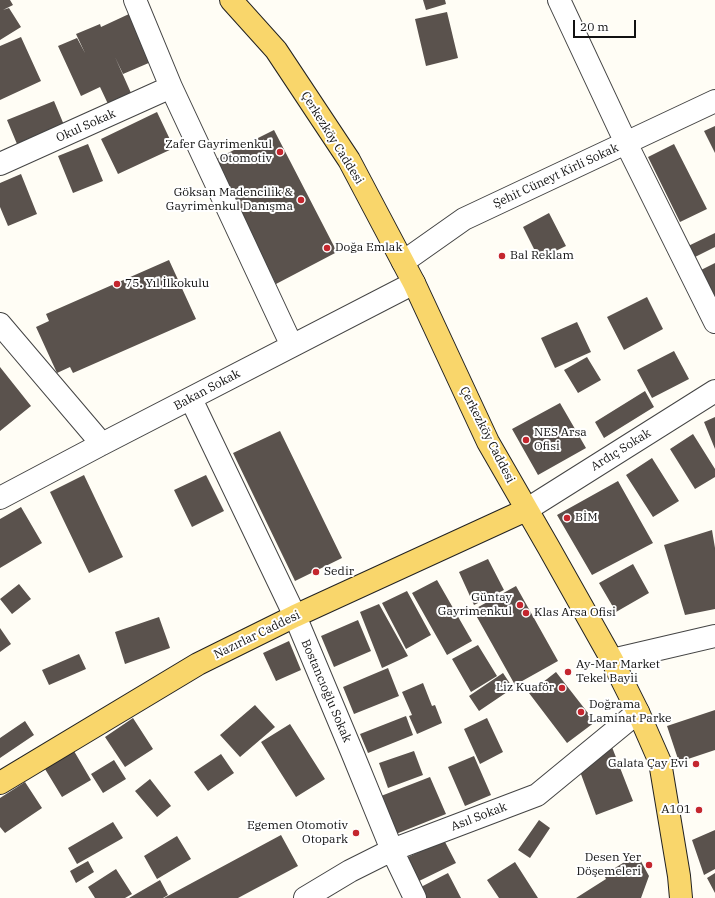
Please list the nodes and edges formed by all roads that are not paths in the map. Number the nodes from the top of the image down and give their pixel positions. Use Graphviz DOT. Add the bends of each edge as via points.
graph roads {
  1 [pos="135,0"];
  2 [pos="231,0"];
  3 [pos="559,0"];
  4 [pos="171,87"];
  5 [pos="715,101"];
  6 [pos="626,143"];
  7 [pos="0,164"];
  8 [pos="403,262"];
  9 [pos="414,283"];
  10 [pos="715,322"];
  11 [pos="0,324"];
  12 [pos="292,346"];
  13 [pos="715,391"];
  14 [pos="191,399"];
  15 [pos="102,444"];
  16 [pos="0,498"];
  17 [pos="526,510"];
  18 [pos="295,616"];
  19 [pos="715,636"];
  20 [pos="612,660"];
  21 [pos="638,712"];
  22 [pos="0,783"];
  23 [pos="392,850"];
  24 [pos="305,898"];
  25 [pos="415,898"];
  26 [pos="681,898"];
  1 -- 4 [label="street"];
  2 -- 8 [label="main road, Çerkezköy Caddesi" via="276,50 349,160"];
  3 -- 6 [label="street"];
  4 -- 7 [label="street, Okul Sokak"];
  4 -- 12 [label="street"];
  5 -- 6 [label="street, Şehit Cüneyt Kirli Sokak"];
  6 -- 8 [label="street, Şehit Cüneyt Kirli Sokak" via="464,219"];
  6 -- 10 [label="street"];
  8 -- 9 [label="main road, Çerkezköy Caddesi"];
  9 -- 12 [label="street, Bakan Sokak"];
  9 -- 17 [label="main road, Çerkezköy Caddesi" via="488,442"];
  11 -- 15 [label="street"];
  12 -- 14 [label="street, Bakan Sokak"];
  13 -- 17 [label="street, Ardıç Sokak"];
  14 -- 15 [label="street, Bakan Sokak"];
  14 -- 18 [label="street, Bostancıoğlu Sokak"];
  15 -- 16 [label="street, Bakan Sokak"];
  17 -- 18 [label="main road, Nazırlar Caddesi"];
  17 -- 20 [label="main road, Çerkezköy Caddesi"];
  18 -- 22 [label="main road, Nazırlar Caddesi" via="198,664"];
  18 -- 23 [label="street, Bostancıoğlu Sokak"];
  19 -- 20 [label="street"];
  20 -- 21 [label="main road, Çerkezköy Caddesi"];
  21 -- 23 [label="street, Asıl Sokak" via="537,795"];
  21 -- 26 [label="main road, Çerkezköy Caddesi" via="660,762"];
  23 -- 24 [label="street, Asıl Sokak"];
  23 -- 25 [label="street, Bostancıoğlu Sokak"];
}
